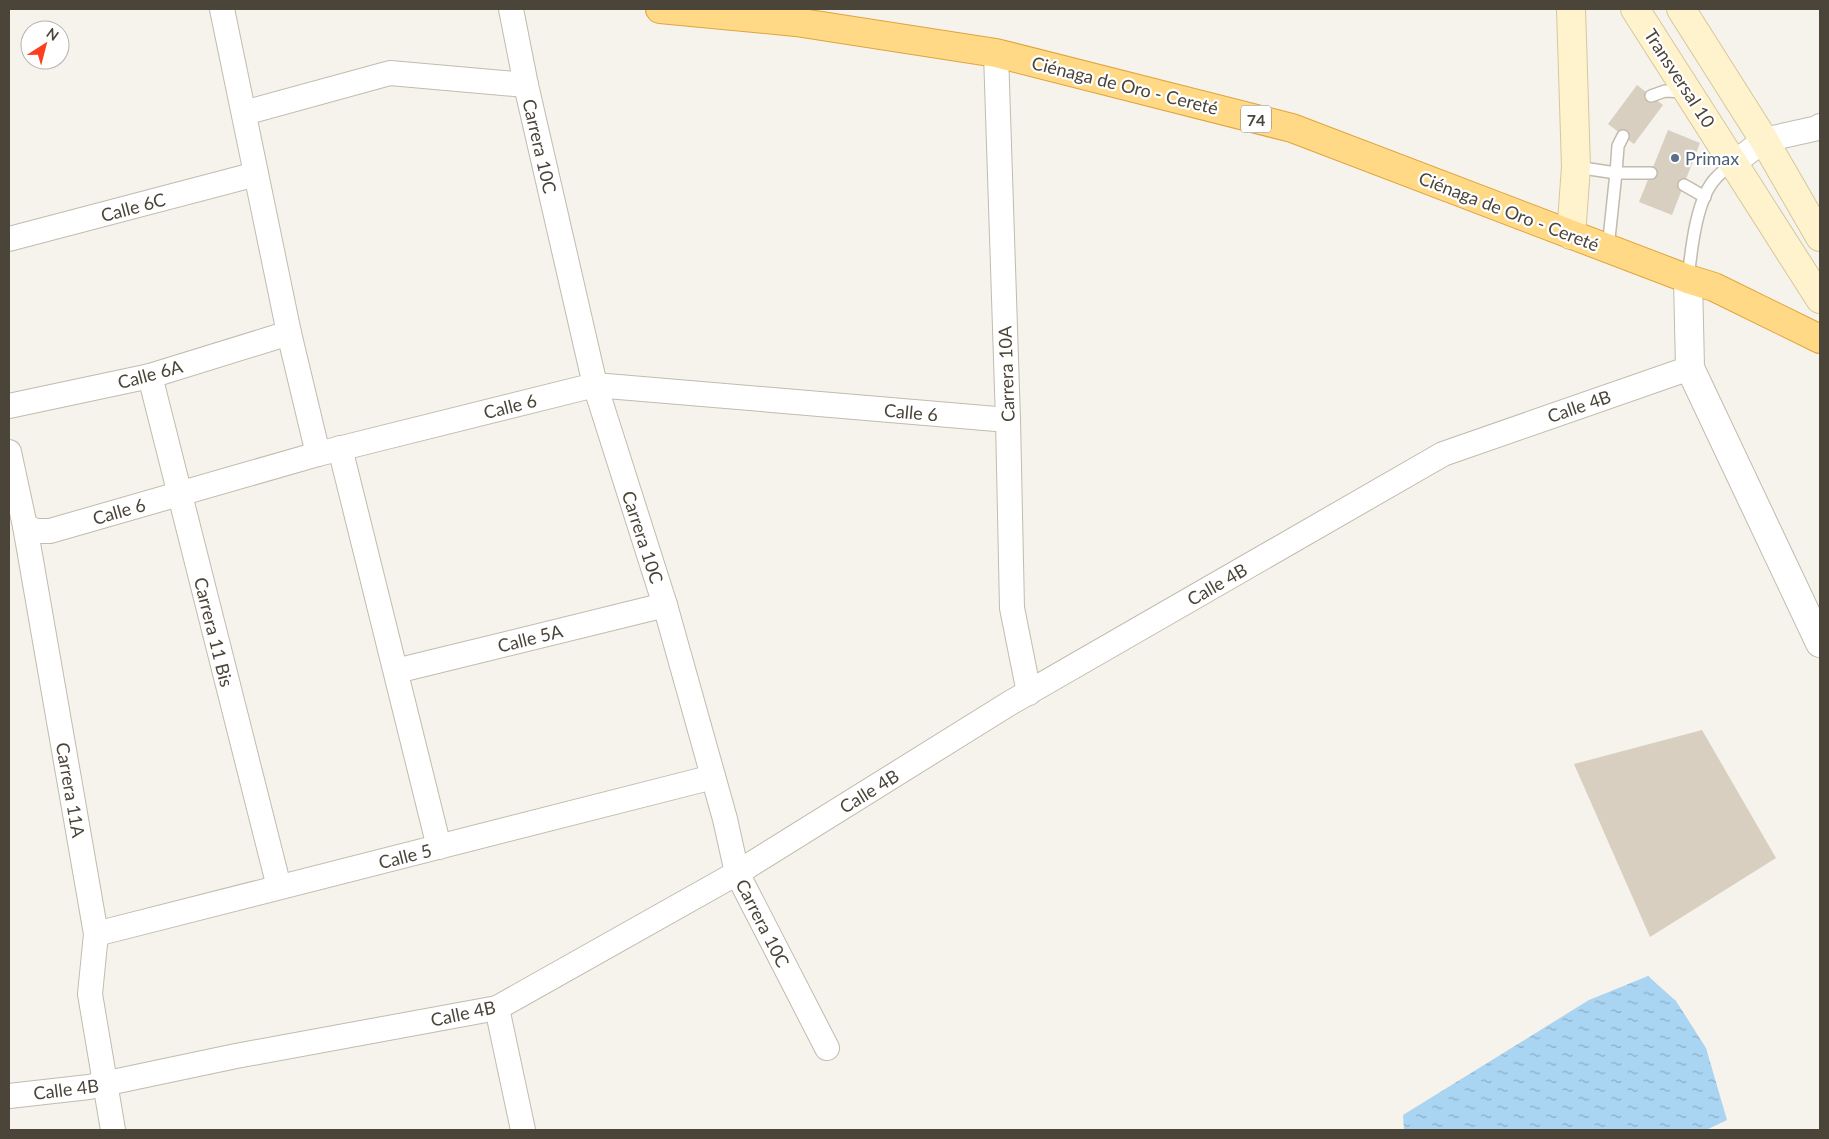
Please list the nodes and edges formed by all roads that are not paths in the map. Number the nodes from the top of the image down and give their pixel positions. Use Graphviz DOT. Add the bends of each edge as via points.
graph roads {
  1 [pos="222,9"];
  2 [pos="511,9"];
  3 [pos="660,9"];
  4 [pos="1571,9"];
  5 [pos="1635,9"];
  6 [pos="1681,9"];
  7 [pos="732,12"];
  8 [pos="798,15"];
  9 [pos="996,53"];
  10 [pos="526,85"];
  11 [pos="1689,93"];
  12 [pos="1651,96"];
  13 [pos="244,113"];
  14 [pos="1820,126"];
  15 [pos="1623,136"];
  16 [pos="1764,140"];
  17 [pos="1734,164"];
  18 [pos="1576,167"];
  19 [pos="1616,173"];
  20 [pos="1651,173"];
  21 [pos="256,174"];
  22 [pos="1684,185"];
  23 [pos="1705,197"];
  24 [pos="1572,234"];
  25 [pos="1820,237"];
  26 [pos="9,239"];
  27 [pos="1608,248"];
  28 [pos="1688,279"];
  29 [pos="1820,299"];
  30 [pos="289,333"];
  31 [pos="1820,339"];
  32 [pos="1690,368"];
  33 [pos="150,376"];
  34 [pos="595,385"];
  35 [pos="9,406"];
  36 [pos="1008,420"];
  37 [pos="340,448"];
  38 [pos="9,452"];
  39 [pos="318,454"];
  40 [pos="179,493"];
  41 [pos="26,526"];
  42 [pos="665,606"];
  43 [pos="1820,643"];
  44 [pos="396,671"];
  45 [pos="1030,692"];
  46 [pos="713,776"];
  47 [pos="439,847"];
  48 [pos="737,873"];
  49 [pos="279,888"];
  50 [pos="96,934"];
  51 [pos="497,1008"];
  52 [pos="827,1048"];
  53 [pos="105,1084"];
  54 [pos="9,1096"];
  55 [pos="113,1130"];
  56 [pos="522,1130"];
  1 -- 13 [label="street"];
  2 -- 10 [label="street, Carrera 10C"];
  3 -- 7 [label="highway, Ciénaga de Oro - Cereté / 74"];
  4 -- 18 [label="main road"];
  5 -- 11 [label="main road, Transversal 10"];
  6 -- 16 [label="main road"];
  7 -- 8 [label="highway, Ciénaga de Oro - Cereté / 74"];
  8 -- 9 [label="highway, Ciénaga de Oro - Cereté / 74"];
  9 -- 24 [label="highway, Ciénaga de Oro - Cereté / 74" via="1292,128"];
  9 -- 36 [label="street, Carrera 10A"];
  10 -- 13 [label="street" via="390,73"];
  10 -- 34 [label="street, Carrera 10C"];
  11 -- 12 [label="lane" via="1666,91"];
  11 -- 17 [label="main road, Transversal 10"];
  13 -- 21 [label="street"];
  14 -- 16 [label="street"];
  15 -- 19 [label="lane" via="1618,146"];
  16 -- 17 [label="street"];
  16 -- 25 [label="main road"];
  17 -- 23 [label="lane" via="1715,178"];
  17 -- 29 [label="main road, Transversal 10"];
  18 -- 19 [label="lane"];
  18 -- 24 [label="main road"];
  19 -- 20 [label="lane"];
  19 -- 27 [label="lane"];
  21 -- 26 [label="street, Calle 6C"];
  21 -- 30 [label="street"];
  22 -- 23 [label="lane"];
  23 -- 28 [label="lane" via="1695,226"];
  24 -- 27 [label="highway, Ciénaga de Oro - Cereté / 74"];
  27 -- 28 [label="highway, Ciénaga de Oro - Cereté / 74"];
  28 -- 31 [label="highway, Ciénaga de Oro - Cereté / 74" via="1714,287"];
  28 -- 32 [label="street"];
  30 -- 33 [label="street, Calle 6A"];
  30 -- 39 [label="street"];
  32 -- 43 [label="street"];
  32 -- 45 [label="street, Calle 4B" via="1443,454"];
  33 -- 35 [label="street, Calle 6A"];
  33 -- 40 [label="street, Carrera 11 Bis"];
  34 -- 36 [label="street, Calle 6"];
  34 -- 37 [label="street, Calle 6"];
  34 -- 42 [label="street, Carrera 10C"];
  36 -- 45 [label="street, Carrera 10A" via="1012,608"];
  37 -- 39 [label="street, Calle 6"];
  37 -- 44 [label="street"];
  38 -- 41 [label="street, Carrera 11A"];
  39 -- 40 [label="street, Calle 6"];
  40 -- 41 [label="street, Calle 6" via="50,531 36,531"];
  40 -- 49 [label="street, Carrera 11 Bis"];
  41 -- 50 [label="street, Carrera 11A"];
  42 -- 44 [label="street, Calle 5A"];
  42 -- 46 [label="street, Carrera 10C"];
  44 -- 47 [label="street"];
  45 -- 48 [label="street, Calle 4B"];
  46 -- 47 [label="street, Calle 5"];
  46 -- 48 [label="street, Carrera 10C"];
  47 -- 49 [label="street, Calle 5"];
  48 -- 51 [label="street, Calle 4B"];
  48 -- 52 [label="street, Carrera 10C"];
  49 -- 50 [label="street, Calle 5"];
  50 -- 53 [label="street, Carrera 11A" via="90,994"];
  51 -- 53 [label="street, Calle 4B" via="236,1056"];
  51 -- 56 [label="street"];
  53 -- 54 [label="street, Calle 4B"];
  53 -- 55 [label="street, Carrera 11A"];
}
